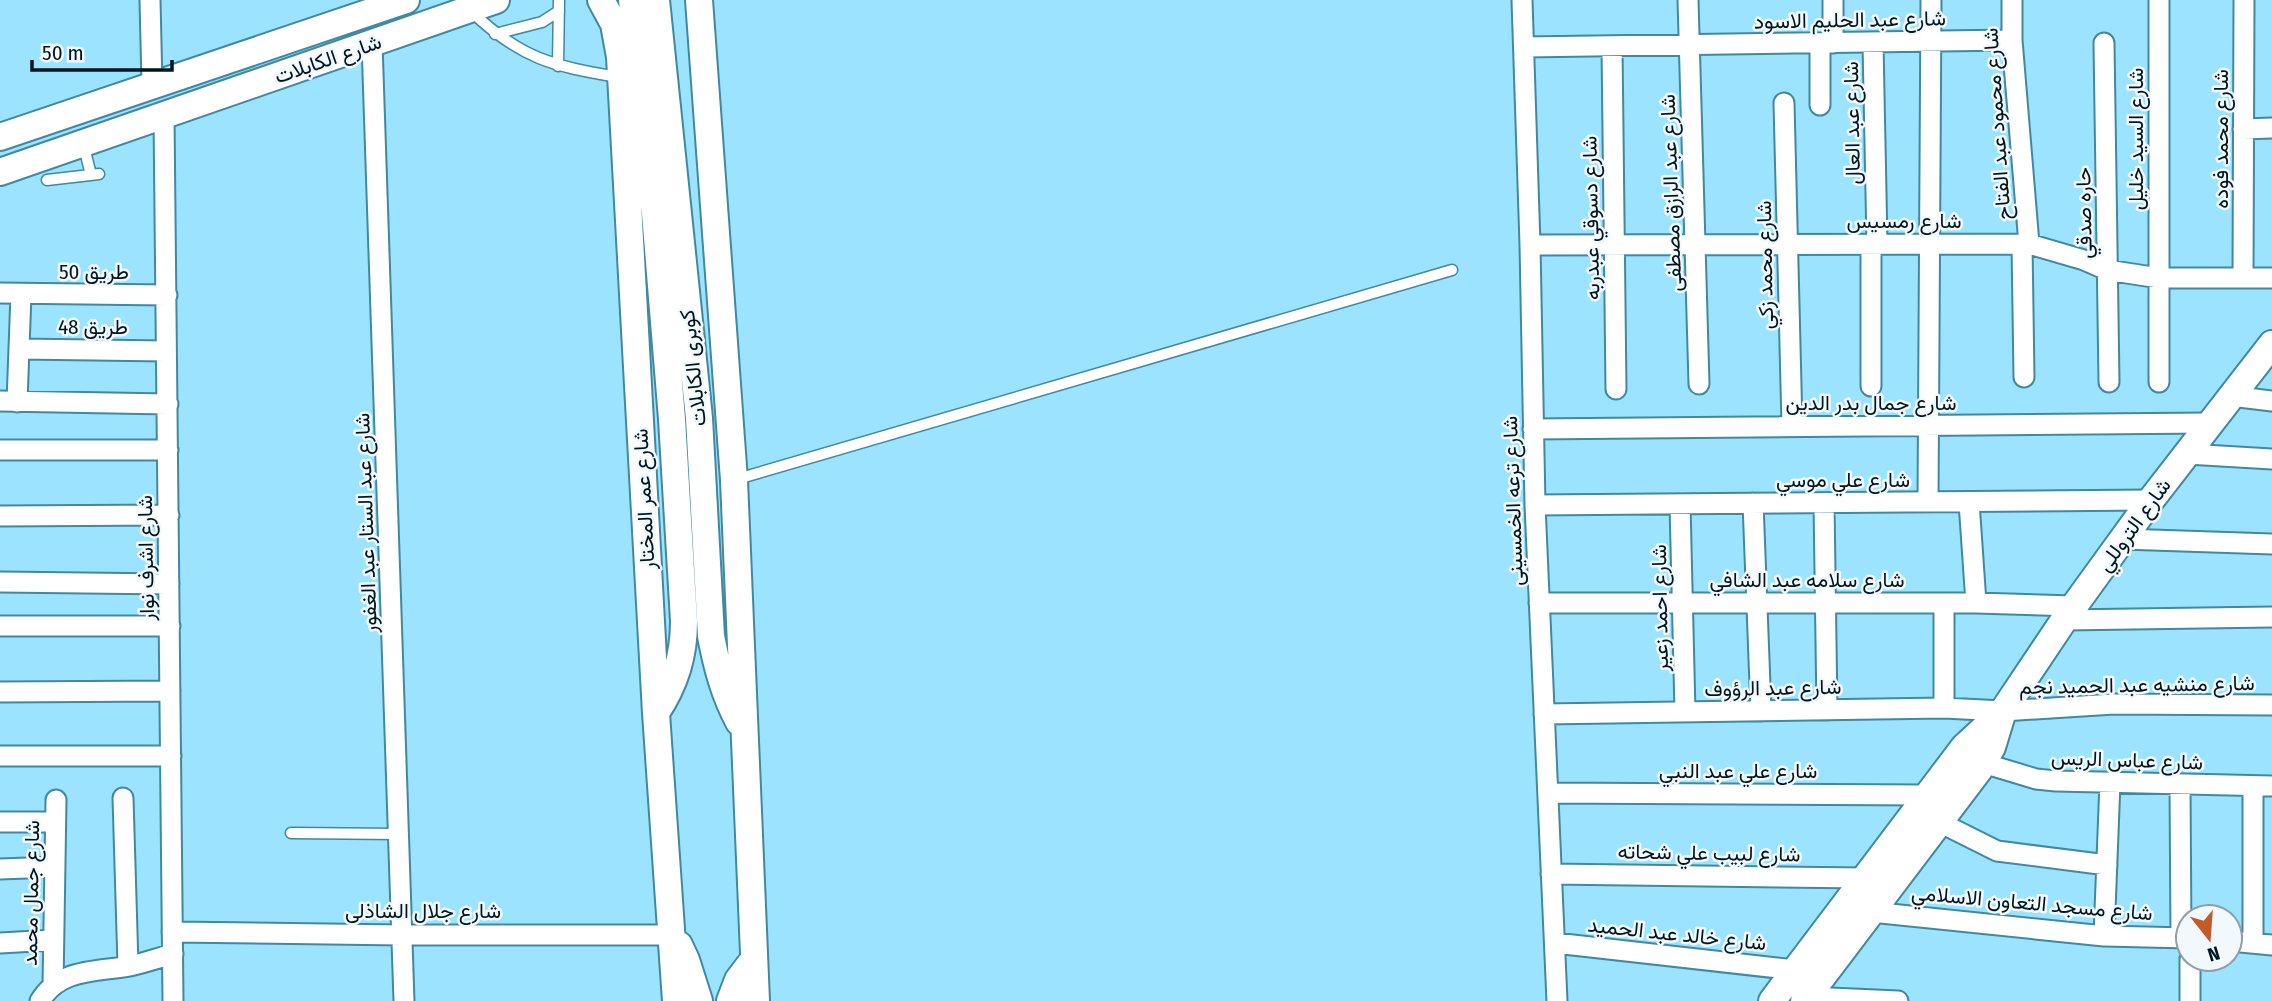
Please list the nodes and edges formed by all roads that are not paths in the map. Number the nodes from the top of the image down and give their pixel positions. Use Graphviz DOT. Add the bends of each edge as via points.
graph roads {
  1 [pos="150,0"];
  2 [pos="406,0"];
  3 [pos="496,0"];
  4 [pos="601,0"];
  5 [pos="699,0"];
  6 [pos="1522,0"];
  7 [pos="1688,0"];
  8 [pos="1833,0"];
  9 [pos="1931,0"];
  10 [pos="2012,0"];
  11 [pos="2018,0"];
  12 [pos="2159,0"];
  13 [pos="2244,0"];
  14 [pos="559,6"];
  15 [pos="635,8"];
  16 [pos="470,9"];
  17 [pos="495,34"];
  18 [pos="2012,40"];
  19 [pos="1931,42"];
  20 [pos="372,43"];
  21 [pos="1826,43"];
  22 [pos="1872,43"];
  23 [pos="2104,43"];
  24 [pos="1689,46"];
  25 [pos="1525,47"];
  26 [pos="1612,47"];
  27 [pos="558,66"];
  28 [pos="621,77"];
  29 [pos="152,85"];
  30 [pos="1784,103"];
  31 [pos="1820,105"];
  32 [pos="164,115"];
  33 [pos="2272,128"];
  34 [pos="2243,129"];
  35 [pos="0,137"];
  36 [pos="82,143"];
  37 [pos="0,172"];
  38 [pos="47,180"];
  39 [pos="1788,244"];
  40 [pos="1874,244"];
  41 [pos="1929,244"];
  42 [pos="2026,244"];
  43 [pos="1530,245"];
  44 [pos="1614,245"];
  45 [pos="1695,245"];
  46 [pos="1452,270"];
  47 [pos="2108,270"];
  48 [pos="2159,278"];
  49 [pos="2243,278"];
  50 [pos="2272,278"];
  51 [pos="0,293"];
  52 [pos="21,294"];
  53 [pos="167,295"];
  54 [pos="2272,344"];
  55 [pos="20,349"];
  56 [pos="166,351"];
  57 [pos="2024,377"];
  58 [pos="2109,382"];
  59 [pos="2159,382"];
  60 [pos="1699,384"];
  61 [pos="1871,386"];
  62 [pos="1616,389"];
  63 [pos="2231,396"];
  64 [pos="2272,401"];
  65 [pos="9,402"];
  66 [pos="168,404"];
  67 [pos="2210,423"];
  68 [pos="1928,425"];
  69 [pos="1792,426"];
  70 [pos="1533,429"];
  71 [pos="0,450"];
  72 [pos="168,450"];
  73 [pos="2187,454"];
  74 [pos="2272,459"];
  75 [pos="734,480"];
  76 [pos="2151,500"];
  77 [pos="1928,502"];
  78 [pos="1969,502"];
  79 [pos="1754,503"];
  80 [pos="1824,503"];
  81 [pos="1680,504"];
  82 [pos="1535,505"];
  83 [pos="169,515"];
  84 [pos="0,516"];
  85 [pos="2122,539"];
  86 [pos="2272,544"];
  87 [pos="0,582"];
  88 [pos="169,583"];
  89 [pos="1539,603"];
  90 [pos="1683,603"];
  91 [pos="1757,603"];
  92 [pos="1825,603"];
  93 [pos="1944,603"];
  94 [pos="1976,603"];
  95 [pos="2069,613"];
  96 [pos="2272,617"];
  97 [pos="170,625"];
  98 [pos="0,626"];
  99 [pos="170,691"];
  100 [pos="0,692"];
  101 [pos="2272,705"];
  102 [pos="1944,708"];
  103 [pos="1827,710"];
  104 [pos="1760,711"];
  105 [pos="2003,711"];
  106 [pos="1685,712"];
  107 [pos="656,713"];
  108 [pos="1544,715"];
  109 [pos="744,731"];
  110 [pos="0,756"];
  111 [pos="171,756"];
  112 [pos="1983,763"];
  113 [pos="2110,782"];
  114 [pos="2180,784"];
  115 [pos="2263,786"];
  116 [pos="1548,793"];
  117 [pos="1928,795"];
  118 [pos="123,798"];
  119 [pos="55,800"];
  120 [pos="0,822"];
  121 [pos="55,822"];
  122 [pos="1939,822"];
  123 [pos="291,833"];
  124 [pos="399,834"];
  125 [pos="2107,865"];
  126 [pos="54,867"];
  127 [pos="0,869"];
  128 [pos="1551,874"];
  129 [pos="1865,878"];
  130 [pos="2184,903"];
  131 [pos="1871,912"];
  132 [pos="172,932"];
  133 [pos="673,934"];
  134 [pos="402,935"];
  135 [pos="2104,936"];
  136 [pos="2174,938"];
  137 [pos="53,940"];
  138 [pos="2244,942"];
  139 [pos="0,943"];
  140 [pos="1555,943"];
  141 [pos="2262,943"];
  142 [pos="173,954"];
  143 [pos="754,959"];
  144 [pos="128,966"];
  145 [pos="1795,970"];
  146 [pos="2190,973"];
  147 [pos="46,993"];
  148 [pos="1806,999"];
  149 [pos="173,1001"];
  150 [pos="404,1001"];
  151 [pos="676,1001"];
  152 [pos="699,1001"];
  153 [pos="730,1001"];
  154 [pos="756,1001"];
  155 [pos="1557,1001"];
  156 [pos="1772,1001"];
  157 [pos="1884,1001"];
  158 [pos="1898,1001"];
  159 [pos="2190,1001"];
  1 -- 29 [label="street"];
  2 -- 29 [label="main road, شارع الكابلات"];
  3 -- 16 [label="main road, شارع الكابلات"];
  4 -- 15 [label="main road, شارع عمر المختار"];
  5 -- 75 [label="main road"];
  6 -- 25 [label="street, شارع ترعه الخمسينى"];
  7 -- 24 [label="street, شارع عبد الرازق مصطفى"];
  8 -- 21 [label="street"];
  9 -- 19 [label="street"];
  10 -- 11 [label="street"];
  10 -- 18 [label="street, شارع محمود عبد الفتاح"];
  12 -- 48 [label="street, شارع السيد خليل"];
  13 -- 34 [label="street, شارع محمد فوده"];
  14 -- 17 [label="lane" via="542,22"];
  14 -- 27 [label="lane"];
  15 -- 28 [label="main road, شارع عمر المختار"];
  15 -- 107 [label="main road, كوبرى الكابلات" via="672,419 684,621 678,670"];
  15 -- 109 [label="main road, كوبرى الكابلات" via="699,418 711,636 717,670"];
  16 -- 17 [label="lane"];
  16 -- 20 [label="main road, شارع الكابلات"];
  17 -- 27 [label="lane"];
  18 -- 19 [label="street, شارع عبد الحليم الاسود"];
  18 -- 42 [label="street, شارع محمود عبد الفتاح"];
  19 -- 22 [label="street, شارع عبد الحليم الاسود"];
  19 -- 41 [label="street"];
  20 -- 32 [label="main road, شارع الكابلات"];
  20 -- 124 [label="street, شارع عبد الستار عبد الغفور"];
  21 -- 22 [label="street, شارع عبد الحليم الاسود"];
  21 -- 24 [label="street, شارع عبد الحليم الاسود"];
  21 -- 31 [label="street"];
  22 -- 40 [label="street, شارع عبد العال"];
  23 -- 47 [label="street, حاره صدقي"];
  24 -- 26 [label="street, شارع عبد الحليم الاسود"];
  24 -- 45 [label="street, شارع عبد الرازق مصطفى"];
  25 -- 26 [label="street, شارع عبد الحليم الاسود"];
  25 -- 43 [label="street, شارع ترعه الخمسينى"];
  26 -- 44 [label="street, شارع دسوقي عبدربه"];
  27 -- 28 [label="lane"];
  28 -- 107 [label="main road, شارع عمر المختار"];
  29 -- 35 [label="main road, شارع الكابلات"];
  30 -- 39 [label="street, شارع محمد زكي"];
  32 -- 36 [label="main road, شارع الكابلات"];
  32 -- 53 [label="street, شارع اشرف نوار"];
  33 -- 34 [label="street"];
  34 -- 49 [label="street, شارع محمد فوده"];
  36 -- 37 [label="main road, شارع الكابلات"];
  36 -- 38 [label="lane" via="95,175"];
  39 -- 40 [label="street, شارع رمسيس"];
  39 -- 45 [label="street, شارع رمسيس"];
  39 -- 69 [label="street, شارع محمد زكي"];
  40 -- 41 [label="street, شارع رمسيس"];
  40 -- 61 [label="street, شارع عبد العال"];
  41 -- 42 [label="street, شارع رمسيس"];
  41 -- 68 [label="street"];
  42 -- 47 [label="street, شارع رمسيس"];
  42 -- 57 [label="street, شارع محمود عبد الفتاح"];
  43 -- 44 [label="street, شارع رمسيس"];
  43 -- 70 [label="street, شارع ترعه الخمسينى"];
  44 -- 45 [label="street, شارع رمسيس"];
  44 -- 62 [label="street, شارع دسوقي عبدربه"];
  45 -- 60 [label="street, شارع عبد الرازق مصطفى"];
  46 -- 75 [label="lane"];
  47 -- 48 [label="street, شارع رمسيس"];
  47 -- 58 [label="street, حاره صدقي"];
  48 -- 49 [label="street, شارع رمسيس"];
  48 -- 59 [label="street, شارع السيد خليل"];
  49 -- 50 [label="street, شارع رمسيس"];
  51 -- 52 [label="street, طريق 50"];
  52 -- 53 [label="street, طريق 50"];
  52 -- 55 [label="street"];
  53 -- 56 [label="street, شارع اشرف نوار"];
  54 -- 63 [label="main road, شارع التروللي"];
  55 -- 56 [label="street, طريق 48"];
  55 -- 65 [label="street"];
  56 -- 66 [label="street, شارع اشرف نوار"];
  63 -- 64 [label="street"];
  63 -- 67 [label="main road, شارع التروللي"];
  65 -- 66 [label="street"];
  66 -- 72 [label="street, شارع اشرف نوار"];
  67 -- 68 [label="street, شارع جمال بدر الدين"];
  67 -- 73 [label="main road, شارع التروللي"];
  68 -- 69 [label="street, شارع جمال بدر الدين"];
  68 -- 77 [label="street"];
  69 -- 70 [label="street, شارع جمال بدر الدين"];
  70 -- 82 [label="street, شارع ترعه الخمسينى"];
  71 -- 72 [label="street"];
  72 -- 83 [label="street, شارع اشرف نوار"];
  73 -- 74 [label="street"];
  73 -- 76 [label="main road, شارع التروللي"];
  75 -- 109 [label="main road"];
  76 -- 78 [label="street, شارع علي موسي"];
  76 -- 85 [label="main road, شارع التروللي"];
  77 -- 78 [label="street, شارع علي موسي"];
  77 -- 80 [label="street, شارع علي موسي"];
  78 -- 94 [label="street"];
  79 -- 80 [label="street, شارع علي موسي"];
  79 -- 81 [label="street, شارع علي موسي"];
  79 -- 91 [label="street"];
  80 -- 92 [label="street"];
  81 -- 82 [label="street, شارع علي موسي"];
  81 -- 90 [label="street, شارع احمد زعير"];
  82 -- 89 [label="street, شارع ترعه الخمسينى"];
  83 -- 84 [label="street"];
  83 -- 88 [label="street, شارع اشرف نوار"];
  85 -- 86 [label="street"];
  85 -- 95 [label="main road, شارع التروللي"];
  87 -- 88 [label="street"];
  88 -- 97 [label="street, شارع اشرف نوار"];
  89 -- 90 [label="street, شارع سلامه عبد الشافي"];
  89 -- 108 [label="street, شارع ترعه الخمسينى"];
  90 -- 91 [label="street, شارع سلامه عبد الشافي"];
  90 -- 106 [label="street, شارع احمد زعير"];
  91 -- 92 [label="street, شارع سلامه عبد الشافي"];
  91 -- 104 [label="street"];
  92 -- 93 [label="street, شارع سلامه عبد الشافي"];
  92 -- 103 [label="street"];
  93 -- 94 [label="street, شارع سلامه عبد الشافي"];
  93 -- 102 [label="street"];
  94 -- 95 [label="street, شارع سلامه عبد الشافي"];
  95 -- 96 [label="street, شارع سلامه عبد الشافي"];
  95 -- 105 [label="main road, شارع التروللي"];
  97 -- 98 [label="street"];
  97 -- 99 [label="street, شارع اشرف نوار"];
  99 -- 100 [label="street"];
  99 -- 111 [label="street, شارع اشرف نوار"];
  101 -- 105 [label="street, شارع منشيه عبد الحميد نجم" via="2114,704"];
  102 -- 103 [label="street, شارع عبد الرؤوف"];
  102 -- 105 [label="street, شارع عبد الرؤوف"];
  103 -- 104 [label="street, شارع عبد الرؤوف"];
  104 -- 106 [label="street, شارع عبد الرؤوف"];
  105 -- 112 [label="main road, شارع التروللي"];
  105 -- 117 [label="main road, شارع التروللي" via="1964,747"];
  106 -- 108 [label="street, شارع عبد الرؤوف"];
  107 -- 133 [label="main road, شارع عمر المختار"];
  108 -- 116 [label="street, شارع ترعه الخمسينى"];
  109 -- 143 [label="main road"];
  110 -- 111 [label="street"];
  111 -- 132 [label="street, شارع اشرف نوار"];
  112 -- 113 [label="street, شارع عباس الريس" via="2036,779"];
  112 -- 122 [label="main road, شارع التروللي"];
  113 -- 114 [label="street, شارع عباس الريس"];
  113 -- 125 [label="street"];
  114 -- 115 [label="street, شارع عباس الريس"];
  114 -- 130 [label="street"];
  115 -- 141 [label="street"];
  116 -- 117 [label="street, شارع علي عبد النبي"];
  116 -- 128 [label="street, شارع ترعه الخمسينى"];
  117 -- 129 [label="main road, شارع التروللي"];
  118 -- 144 [label="street"];
  119 -- 121 [label="street, شارع جمال محمد"];
  120 -- 121 [label="street"];
  121 -- 126 [label="street, شارع جمال محمد"];
  122 -- 125 [label="street" via="1997,851"];
  122 -- 131 [label="main road, شارع التروللي"];
  123 -- 124 [label="lane"];
  124 -- 134 [label="street, شارع عبد الستار عبد الغفور"];
  125 -- 135 [label="street"];
  126 -- 127 [label="street"];
  126 -- 137 [label="street, شارع جمال محمد"];
  128 -- 129 [label="street, شارع لبيب علي شحاته"];
  128 -- 140 [label="street, شارع ترعه الخمسينى"];
  129 -- 145 [label="main road, شارع التروللي"];
  131 -- 135 [label="street, شارع مسجد التعاون الاسلامي"];
  131 -- 148 [label="main road, شارع التروللي"];
  132 -- 134 [label="street, شارع جلال الشاذلى"];
  132 -- 142 [label="street, شارع اشرف نوار"];
  133 -- 134 [label="street, شارع جلال الشاذلى"];
  133 -- 151 [label="main road, شارع عمر المختار"];
  133 -- 152 [label="main road"];
  134 -- 150 [label="street, شارع عبد الستار عبد الغفور"];
  135 -- 136 [label="street, شارع مسجد التعاون الاسلامي"];
  137 -- 139 [label="street"];
  137 -- 147 [label="street, شارع جمال محمد"];
  138 -- 141 [label="street"];
  140 -- 145 [label="street, شارع خالد عبد الحميد"];
  140 -- 155 [label="street, شارع ترعه الخمسينى"];
  142 -- 144 [label="street"];
  142 -- 149 [label="street, شارع اشرف نوار"];
  143 -- 153 [label="main road" via="738,979"];
  143 -- 154 [label="main road"];
  144 -- 147 [label="street" via="74,974"];
  145 -- 156 [label="main road, شارع التروللي"];
  146 -- 159 [label="street"];
  148 -- 157 [label="street"];
  157 -- 158 [label="street"];
}
